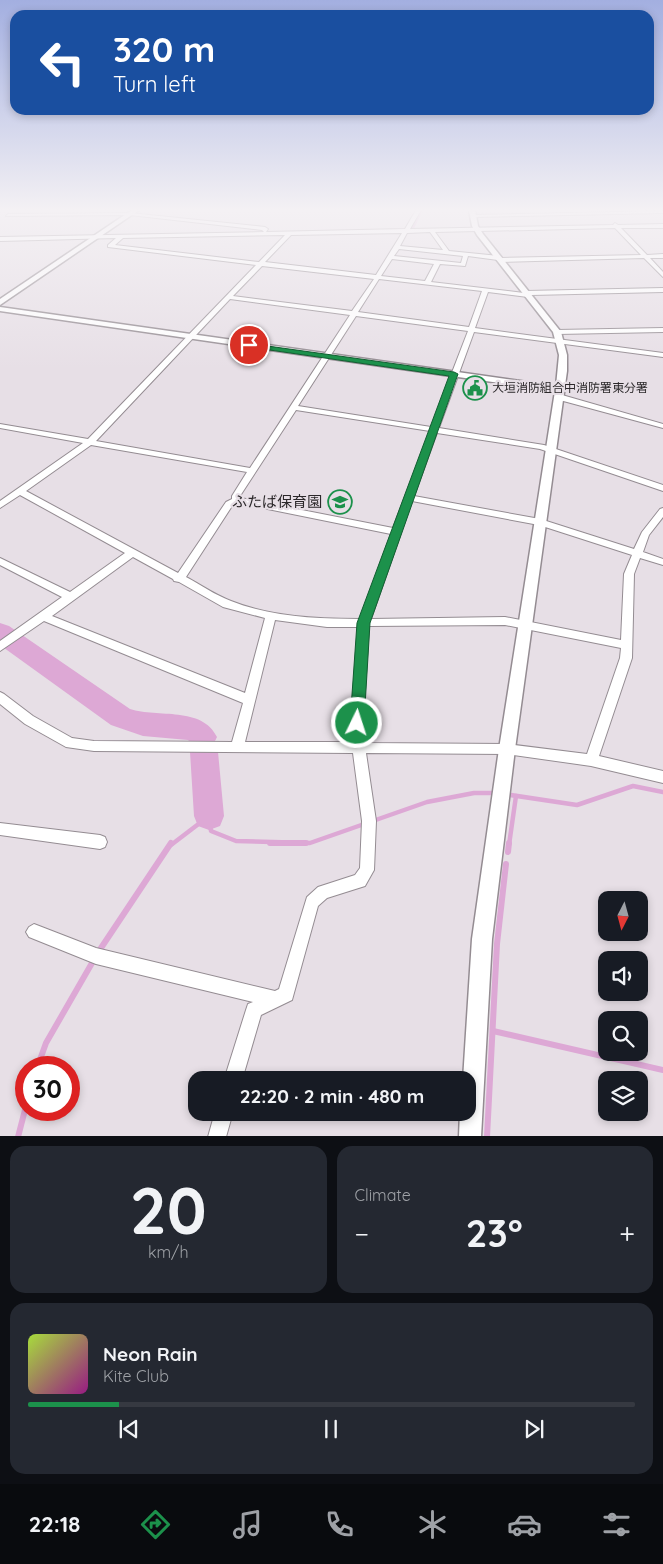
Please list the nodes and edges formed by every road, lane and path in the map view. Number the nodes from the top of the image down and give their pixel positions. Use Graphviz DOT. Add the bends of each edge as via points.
graph roads {
  1 [pos="58,263"];
  2 [pos="254,263"];
  3 [pos="386,263"];
  4 [pos="437,263"];
  5 [pos="450,263"];
  6 [pos="462,263"];
  7 [pos="503,263"];
  8 [pos="652,263"];
  9 [pos="262,264"];
  10 [pos="663,275"];
  11 [pos="376,278"];
  12 [pos="427,284"];
  13 [pos="486,290"];
  14 [pos="663,290"];
  15 [pos="528,294"];
  16 [pos="230,297"];
  17 [pos="0,303"];
  18 [pos="0,309"];
  19 [pos="353,313"];
  20 [pos="470,328"];
  21 [pos="663,330"];
  22 [pos="191,336"];
  23 [pos="559,336"];
  24 [pos="663,355"];
  25 [pos="326,356"];
  26 [pos="454,374"];
  27 [pos="560,393"];
  28 [pos="293,407"];
  29 [pos="0,426"];
  30 [pos="663,426"];
  31 [pos="434,430"];
  32 [pos="90,442"];
  33 [pos="551,450"];
  34 [pos="253,471"];
  35 [pos="663,488"];
  36 [pos="19,491"];
  37 [pos="409,498"];
  38 [pos="237,500"];
  39 [pos="0,505"];
  40 [pos="663,511"];
  41 [pos="540,522"];
  42 [pos="396,532"];
  43 [pos="132,553"];
  44 [pos="636,554"];
  45 [pos="0,560"];
  46 [pos="663,562"];
  47 [pos="178,579"];
  48 [pos="70,597"];
  49 [pos="42,616"];
  50 [pos="271,616"];
  51 [pos="364,623"];
  52 [pos="526,623"];
  53 [pos="627,645"];
  54 [pos="0,647"];
  55 [pos="0,697"];
  56 [pos="249,700"];
  57 [pos="237,748"];
  58 [pos="358,748"];
  59 [pos="507,749"];
  60 [pos="591,760"];
  61 [pos="663,777"];
  62 [pos="0,829"];
  63 [pos="100,842"];
  64 [pos="34,932"];
  65 [pos="274,999"];
  66 [pos="236,1071"];
  67 [pos="221,1121"];
  68 [pos="217,1136"];
  69 [pos="470,1136"];
  1 -- 17 [label="street"];
  2 -- 9 [label="street"];
  3 -- 11 [label="street"];
  4 -- 12 [label="street"];
  5 -- 6 [label="street"];
  7 -- 15 [label="street"];
  8 -- 10 [label="street"];
  9 -- 11 [label="street"];
  9 -- 16 [label="street"];
  11 -- 12 [label="street"];
  11 -- 19 [label="street"];
  12 -- 13 [label="street"];
  13 -- 15 [label="street"];
  13 -- 20 [label="street"];
  14 -- 15 [label="street"];
  15 -- 23 [label="street"];
  16 -- 19 [label="street"];
  16 -- 22 [label="street"];
  18 -- 22 [label="street"];
  19 -- 20 [label="street"];
  19 -- 25 [label="street"];
  20 -- 23 [label="street"];
  20 -- 26 [label="street"];
  21 -- 23 [label="street"];
  22 -- 25 [label="street"];
  22 -- 32 [label="street"];
  23 -- 24 [label="street"];
  23 -- 27 [label="street" via="563,355"];
  25 -- 26 [label="street"];
  25 -- 28 [label="street"];
  26 -- 27 [label="street"];
  26 -- 31 [label="street"];
  27 -- 30 [label="street"];
  27 -- 33 [label="street"];
  28 -- 31 [label="street"];
  28 -- 34 [label="street"];
  29 -- 32 [label="street"];
  31 -- 33 [label="street"];
  31 -- 37 [label="street"];
  32 -- 34 [label="street"];
  32 -- 36 [label="street"];
  33 -- 35 [label="street"];
  33 -- 41 [label="street"];
  34 -- 38 [label="street" via="236,496"];
  36 -- 39 [label="street"];
  36 -- 43 [label="street"];
  37 -- 41 [label="street"];
  37 -- 42 [label="street"];
  38 -- 42 [label="street"];
  38 -- 47 [label="street" via="229,504"];
  40 -- 44 [label="street" via="645,534"];
  41 -- 44 [label="street"];
  41 -- 52 [label="street"];
  42 -- 51 [label="street"];
  43 -- 47 [label="street"];
  43 -- 48 [label="street"];
  44 -- 46 [label="street"];
  44 -- 53 [label="street" via="629,574"];
  45 -- 48 [label="street"];
  47 -- 50 [label="street" via="227,604"];
  48 -- 49 [label="street"];
  49 -- 54 [label="street"];
  49 -- 56 [label="street"];
  50 -- 51 [label="street" via="327,623"];
  50 -- 56 [label="street"];
  51 -- 52 [label="street" via="505,620"];
  51 -- 58 [label="street"];
  52 -- 53 [label="street"];
  52 -- 59 [label="street"];
  53 -- 60 [label="street" via="626,658"];
  55 -- 57 [label="street" via="30,720 70,743 113,747"];
  56 -- 57 [label="street"];
  57 -- 58 [label="street"];
  58 -- 59 [label="street"];
  58 -- 65 [label="street" via="369,821 366,870 360,881 323,892 312,902 286,994"];
  59 -- 60 [label="street"];
  59 -- 69 [label="street" via="482,939"];
  60 -- 61 [label="street"];
  62 -- 63 [label="street"];
  64 -- 65 [label="street" via="96,956"];
  65 -- 66 [label="street" via="254,1010"];
  67 -- 68 [label="street"];
}
